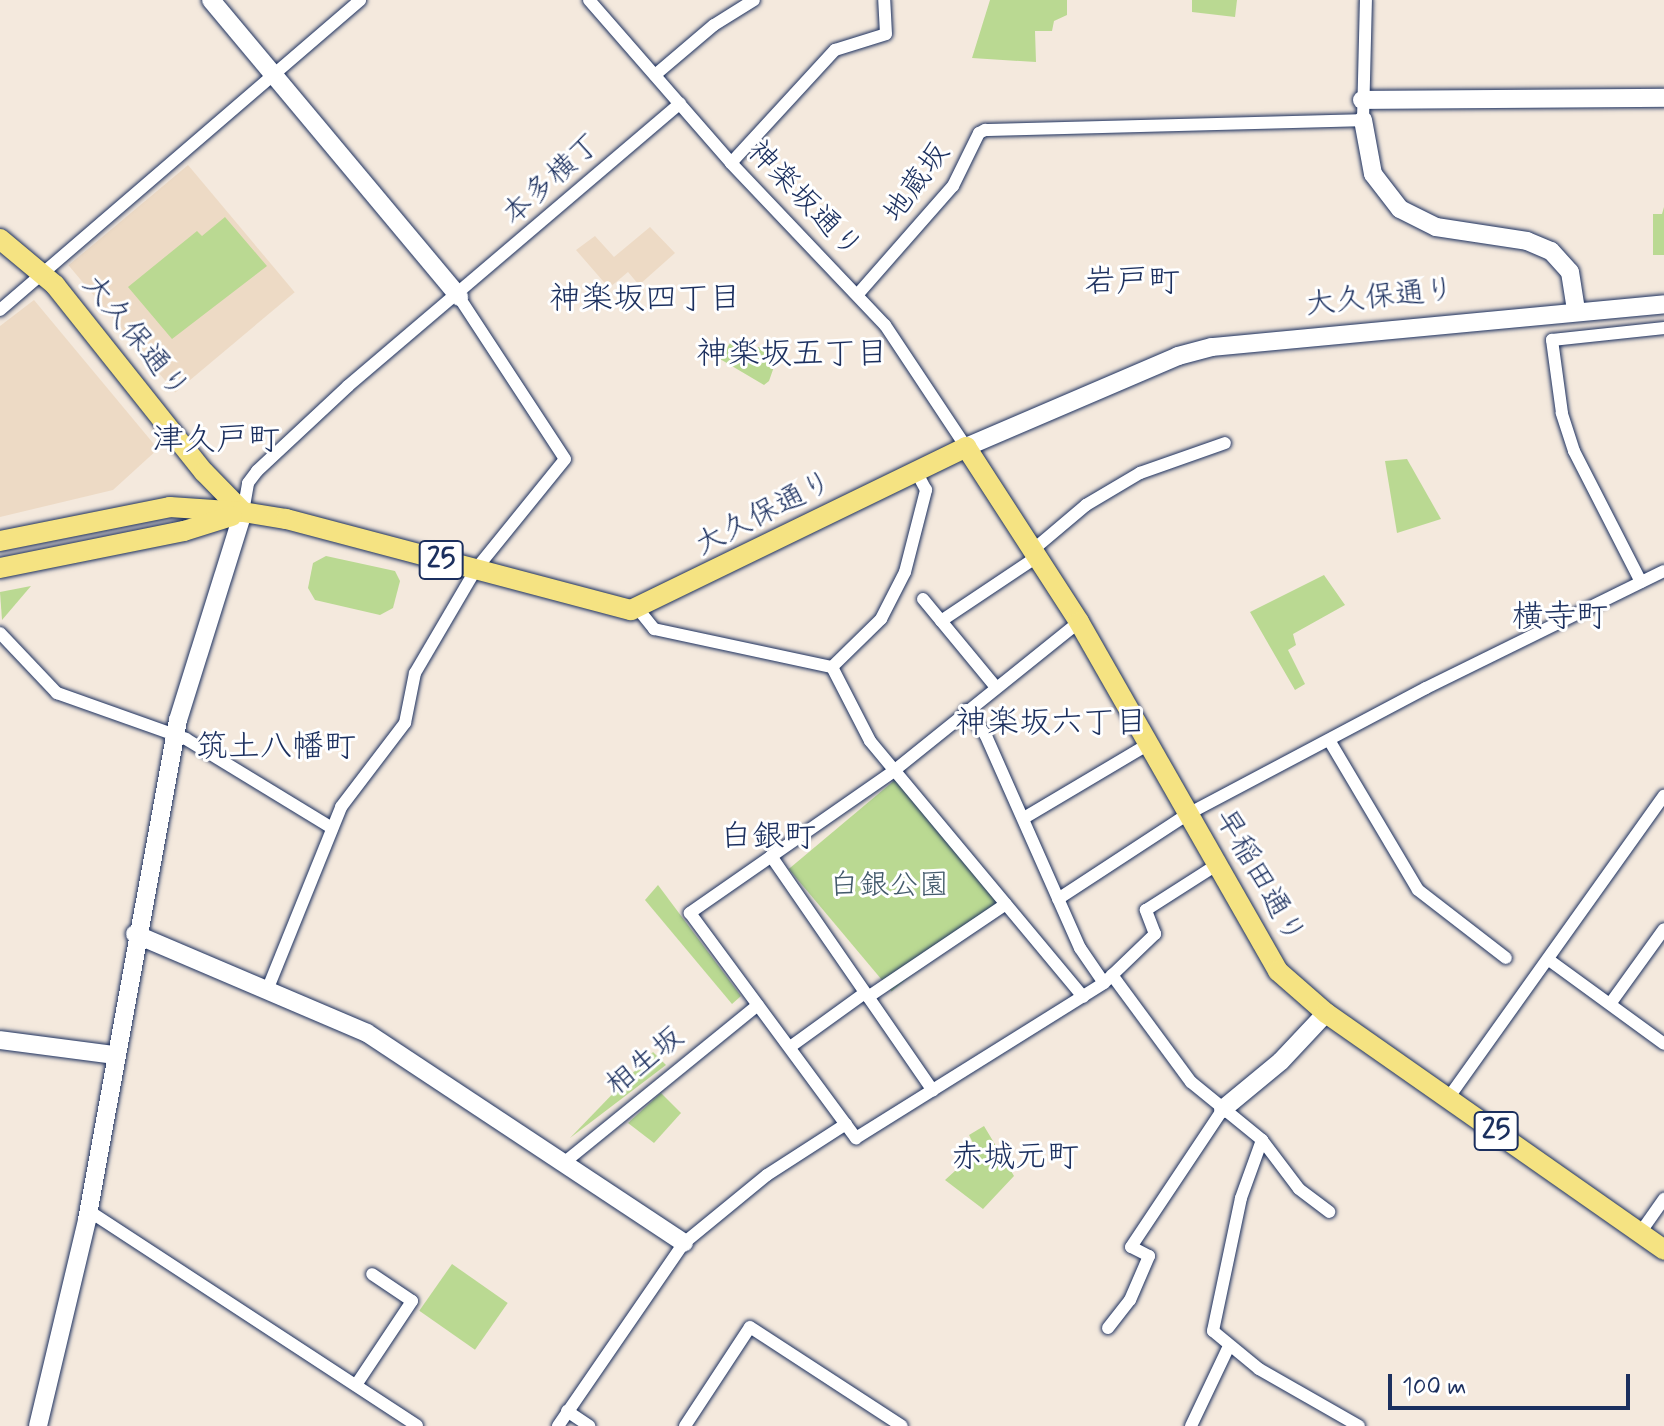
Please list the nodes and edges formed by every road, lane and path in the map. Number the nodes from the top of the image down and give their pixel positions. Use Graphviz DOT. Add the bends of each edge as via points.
graph roads {
  1 [pos="211,0"];
  2 [pos="360,0"];
  3 [pos="589,0"];
  4 [pos="754,0"];
  5 [pos="884,0"];
  6 [pos="1366,0"];
  7 [pos="655,75"];
  8 [pos="271,77"];
  9 [pos="1664,98"];
  10 [pos="1362,100"];
  11 [pos="680,103"];
  12 [pos="1363,120"];
  13 [pos="731,163"];
  14 [pos="0,239"];
  15 [pos="43,272"];
  16 [pos="858,294"];
  17 [pos="459,297"];
  18 [pos="1664,304"];
  19 [pos="1576,309"];
  20 [pos="0,310"];
  21 [pos="1664,328"];
  22 [pos="1225,443"];
  23 [pos="966,447"];
  24 [pos="916,471"];
  25 [pos="243,512"];
  26 [pos="0,541"];
  27 [pos="1036,553"];
  28 [pos="0,568"];
  29 [pos="476,569"];
  30 [pos="1664,571"];
  31 [pos="1641,582"];
  32 [pos="923,599"];
  33 [pos="638,609"];
  34 [pos="941,621"];
  35 [pos="1079,622"];
  36 [pos="0,633"];
  37 [pos="832,667"];
  38 [pos="995,686"];
  39 [pos="966,710"];
  40 [pos="175,733"];
  41 [pos="1329,740"];
  42 [pos="1147,745"];
  43 [pos="894,771"];
  44 [pos="1664,796"];
  45 [pos="1188,814"];
  46 [pos="1024,818"];
  47 [pos="332,828"];
  48 [pos="771,856"];
  49 [pos="1218,864"];
  50 [pos="1058,899"];
  51 [pos="1006,904"];
  52 [pos="1664,929"];
  53 [pos="135,934"];
  54 [pos="1506,958"];
  55 [pos="1549,960"];
  56 [pos="1108,979"];
  57 [pos="268,988"];
  58 [pos="867,995"];
  59 [pos="1083,997"];
  60 [pos="1610,1004"];
  61 [pos="758,1005"];
  62 [pos="1326,1013"];
  63 [pos="0,1040"];
  64 [pos="1664,1044"];
  65 [pos="790,1047"];
  66 [pos="114,1055"];
  67 [pos="933,1091"];
  68 [pos="1449,1097"];
  69 [pos="1223,1109"];
  70 [pos="846,1124"];
  71 [pos="1262,1140"];
  72 [pos="566,1161"];
  73 [pos="1664,1199"];
  74 [pos="89,1211"];
  75 [pos="1329,1212"];
  76 [pos="1640,1233"];
  77 [pos="684,1243"];
  78 [pos="1664,1250"];
  79 [pos="372,1274"];
  80 [pos="1108,1328"];
  81 [pos="1228,1348"];
  82 [pos="356,1385"];
  83 [pos="567,1411"];
  84 [pos="38,1426"];
  85 [pos="417,1426"];
  86 [pos="558,1426"];
  87 [pos="589,1426"];
  88 [pos="685,1426"];
  89 [pos="902,1426"];
  90 [pos="1191,1426"];
  91 [pos="1359,1426"];
  1 -- 8 [label="street"];
  2 -- 8 [label="street"];
  3 -- 7 [label="street, 神楽坂通り"];
  4 -- 7 [label="street" via="714,25"];
  5 -- 13 [label="street" via="886,34 835,50"];
  6 -- 10 [label="street"];
  7 -- 11 [label="street, 神楽坂通り"];
  8 -- 15 [label="street"];
  8 -- 17 [label="street"];
  9 -- 10 [label="street"];
  10 -- 12 [label="street"];
  11 -- 13 [label="street, 神楽坂通り"];
  11 -- 17 [label="street, 本多横丁"];
  12 -- 16 [label="street, 地蔵坂" via="1167,122 979,133 953,186"];
  12 -- 19 [label="street" via="1373,174 1400,209 1436,227 1527,241 1551,251 1570,272"];
  13 -- 16 [label="street, 神楽坂通り"];
  14 -- 15 [label="main road, 大久保通り"];
  15 -- 20 [label="street"];
  15 -- 25 [label="main road, 大久保通り"];
  16 -- 23 [label="street, 神楽坂通り" via="885,325"];
  17 -- 25 [label="street, 本多横丁" via="348,386 257,471 248,483"];
  17 -- 29 [label="street" via="565,459"];
  18 -- 19 [label="street, 大久保通り"];
  19 -- 23 [label="street, 大久保通り" via="1212,347 1178,356"];
  21 -- 31 [label="street" via="1552,340 1562,413 1574,451"];
  22 -- 27 [label="street" via="1140,473 1086,505"];
  23 -- 24 [label="main road, 大久保通り"];
  23 -- 27 [label="main road, 早稲田通り / 25"];
  24 -- 33 [label="main road, 大久保通り"];
  24 -- 37 [label="street" via="926,490 905,572 881,619"];
  25 -- 26 [label="main road, 25" via="170,507"];
  25 -- 28 [label="main road, 25" via="184,531"];
  25 -- 29 [label="main road, 25"];
  25 -- 40 [label="street"];
  27 -- 34 [label="street"];
  27 -- 35 [label="main road, 早稲田通り / 25"];
  29 -- 33 [label="main road, 25"];
  29 -- 47 [label="street" via="415,673 405,723 341,807"];
  30 -- 31 [label="street"];
  31 -- 41 [label="street"];
  32 -- 34 [label="street"];
  33 -- 37 [label="street" via="654,629"];
  34 -- 38 [label="street"];
  35 -- 38 [label="street"];
  35 -- 42 [label="main road, 早稲田通り / 25"];
  36 -- 40 [label="street" via="57,693"];
  37 -- 43 [label="street" via="863,732"];
  38 -- 39 [label="street"];
  39 -- 43 [label="street"];
  39 -- 46 [label="street" via="986,736"];
  40 -- 47 [label="street"];
  40 -- 53 [label="street"];
  41 -- 45 [label="street"];
  41 -- 54 [label="street" via="1418,890"];
  42 -- 45 [label="main road, 早稲田通り / 25"];
  42 -- 46 [label="street"];
  43 -- 48 [label="street"];
  43 -- 51 [label="street"];
  44 -- 55 [label="street"];
  45 -- 49 [label="main road, 早稲田通り / 25"];
  45 -- 50 [label="street"];
  46 -- 50 [label="street"];
  47 -- 57 [label="street"];
  48 -- 58 [label="street"];
  48 -- 61 [label="street" via="690,913"];
  49 -- 56 [label="street" via="1146,910 1155,934"];
  49 -- 62 [label="main road, 早稲田通り / 25" via="1264,952"];
  50 -- 56 [label="street" via="1080,948"];
  51 -- 58 [label="street"];
  51 -- 59 [label="street"];
  52 -- 60 [label="street"];
  53 -- 57 [label="street"];
  53 -- 66 [label="street"];
  55 -- 60 [label="street"];
  55 -- 68 [label="street"];
  56 -- 59 [label="street"];
  56 -- 69 [label="street" via="1143,1012 1191,1082"];
  57 -- 72 [label="street" via="367,1033"];
  58 -- 65 [label="street"];
  58 -- 67 [label="street"];
  59 -- 67 [label="street"];
  60 -- 64 [label="street"];
  61 -- 65 [label="street"];
  61 -- 72 [label="street, 相生坂"];
  62 -- 68 [label="main road, 早稲田通り / 25"];
  62 -- 69 [label="street" via="1281,1061"];
  63 -- 66 [label="street"];
  65 -- 70 [label="street"];
  66 -- 74 [label="street"];
  67 -- 70 [label="street" via="856,1138"];
  68 -- 76 [label="main road, 早稲田通り / 25"];
  69 -- 71 [label="street"];
  69 -- 80 [label="street" via="1131,1247 1149,1256 1130,1300"];
  70 -- 77 [label="street" via="767,1175"];
  71 -- 75 [label="street" via="1299,1189"];
  71 -- 81 [label="street" via="1241,1198 1213,1331"];
  72 -- 77 [label="street"];
  73 -- 76 [label="street"];
  74 -- 82 [label="street"];
  74 -- 84 [label="street"];
  76 -- 78 [label="main road, 早稲田通り / 25"];
  77 -- 83 [label="street"];
  79 -- 82 [label="street" via="412,1301"];
  81 -- 90 [label="street"];
  81 -- 91 [label="street"];
  82 -- 85 [label="street"];
  83 -- 86 [label="street"];
  83 -- 87 [label="street"];
  88 -- 89 [label="street" via="750,1327"];
}
